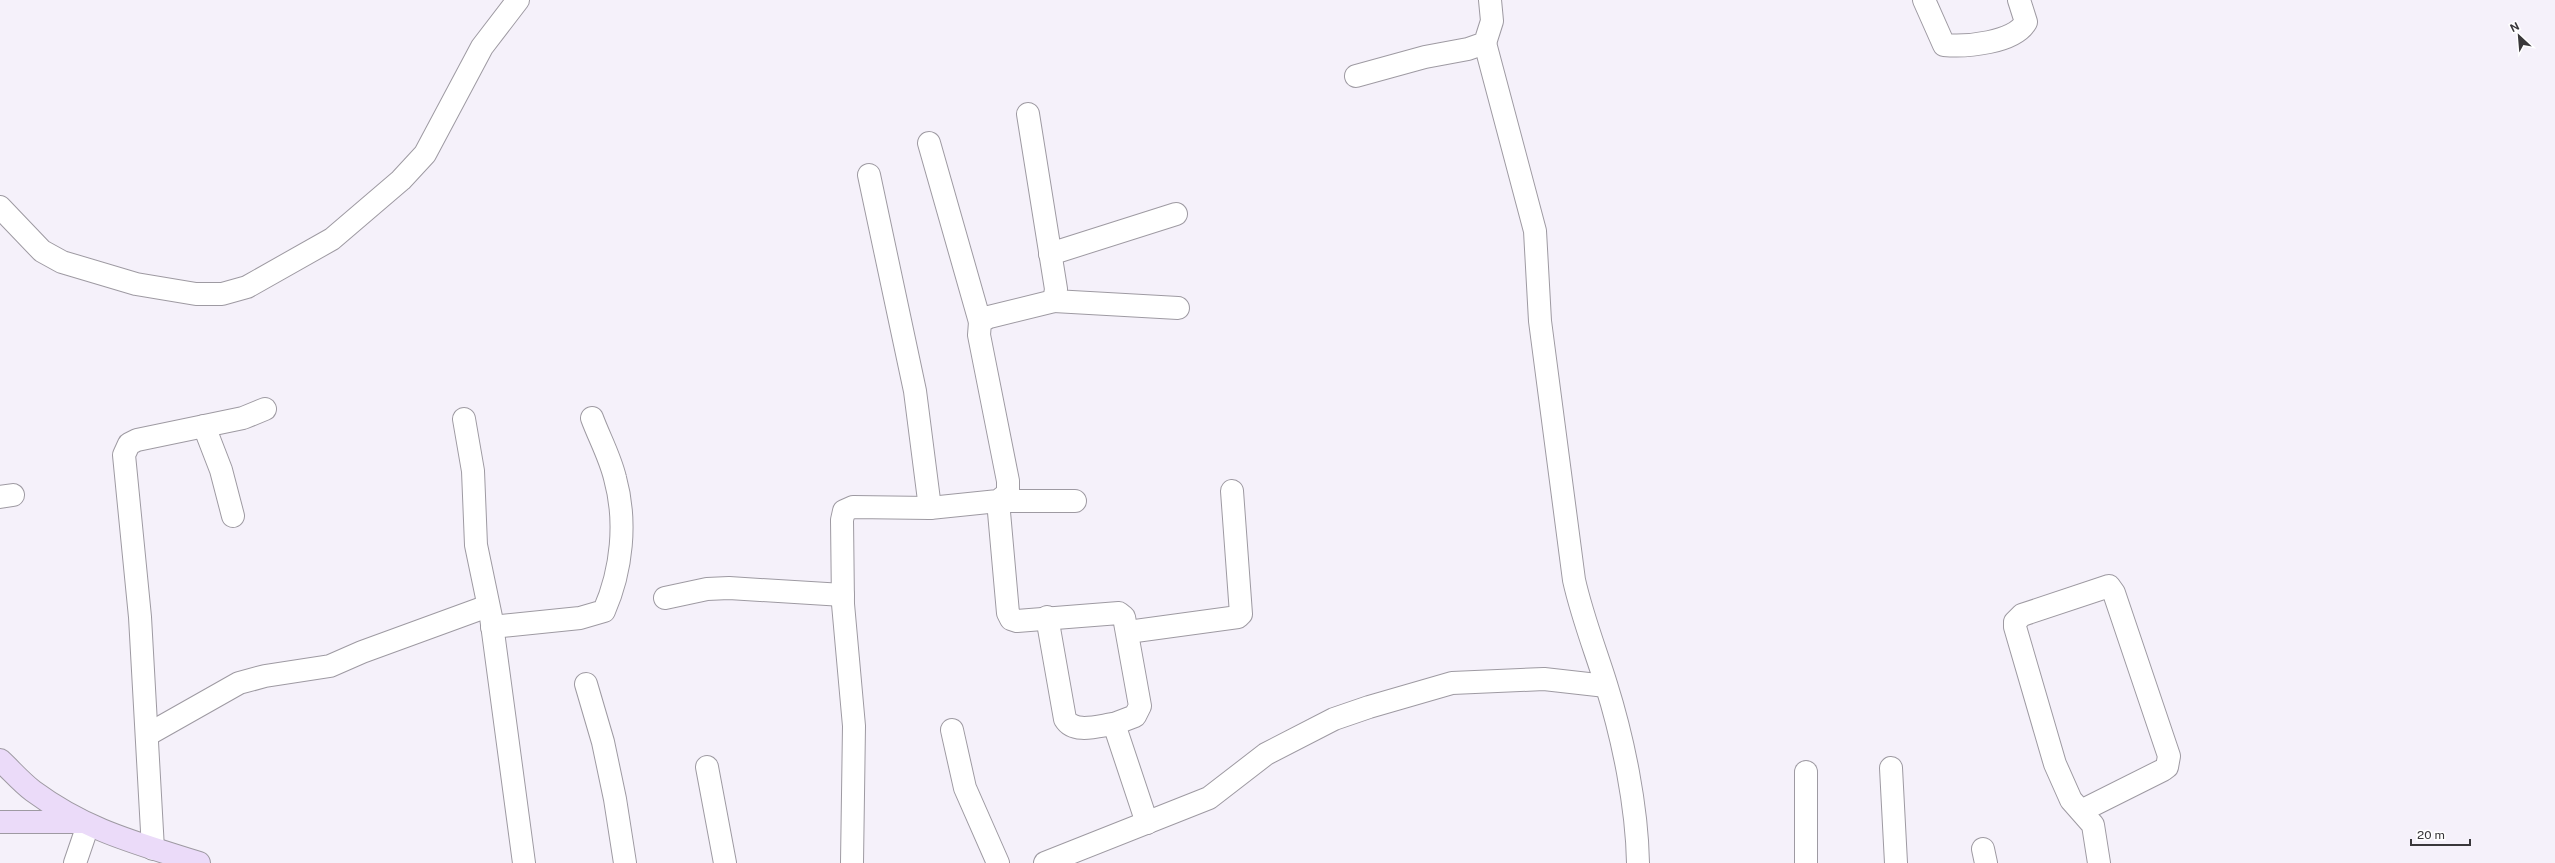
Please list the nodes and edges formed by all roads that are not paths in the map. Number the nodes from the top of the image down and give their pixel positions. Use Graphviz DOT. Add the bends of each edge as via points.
graph roads {
  1 [pos="518,0"];
  2 [pos="1490,0"];
  3 [pos="1924,0"];
  4 [pos="2019,0"];
  5 [pos="1485,43"];
  6 [pos="1356,76"];
  7 [pos="1028,114"];
  8 [pos="929,143"];
  9 [pos="869,175"];
  10 [pos="0,207"];
  11 [pos="1176,214"];
  12 [pos="1050,254"];
  13 [pos="1054,301"];
  14 [pos="1178,308"];
  15 [pos="980,322"];
  16 [pos="264,409"];
  17 [pos="592,418"];
  18 [pos="464,419"];
  19 [pos="204,426"];
  20 [pos="1232,492"];
  21 [pos="998,501"];
  22 [pos="1075,501"];
  23 [pos="930,508"];
  24 [pos="233,516"];
  25 [pos="843,595"];
  26 [pos="665,598"];
  27 [pos="490,616"];
  28 [pos="1047,617"];
  29 [pos="1128,632"];
  30 [pos="586,684"];
  31 [pos="1606,686"];
  32 [pos="1114,724"];
  33 [pos="952,730"];
  34 [pos="147,735"];
  35 [pos="0,760"];
  36 [pos="707,767"];
  37 [pos="1891,768"];
  38 [pos="1806,772"];
  39 [pos="2081,811"];
  40 [pos="0,822"];
  41 [pos="85,823"];
  42 [pos="1146,823"];
  43 [pos="153,849"];
  44 [pos="1071,858"];
  45 [pos="75,863"];
  46 [pos="199,863"];
  47 [pos="524,863"];
  48 [pos="625,863"];
  49 [pos="725,863"];
  50 [pos="852,863"];
  51 [pos="998,863"];
  52 [pos="1045,863"];
  53 [pos="1638,863"];
  54 [pos="1806,863"];
  55 [pos="1896,863"];
  56 [pos="2098,863"];
  1 -- 10 [label="street" via="482,47 425,154 401,180 332,239 247,287 222,294 196,294 136,284 62,262 42,251"];
  2 -- 5 [label="street" via="1492,22"];
  3 -- 4 [label="street" via="1944,45 1961,46 2008,37 2021,30 2026,22"];
  5 -- 6 [label="street"];
  5 -- 31 [label="street" via="1536,231 1540,321 1574,580"];
  7 -- 12 [label="street"];
  8 -- 15 [label="street"];
  9 -- 23 [label="street" via="915,391"];
  11 -- 12 [label="street"];
  12 -- 13 [label="street" via="1056,289"];
  13 -- 14 [label="street"];
  13 -- 15 [label="street" via="988,317"];
  15 -- 21 [label="street" via="979,335 1008,481 1008,493"];
  16 -- 19 [label="street" via="242,418"];
  17 -- 27 [label="street" via="616,478 621,525 621,548 610,598 604,610 580,618"];
  18 -- 27 [label="street" via="473,471 476,545"];
  19 -- 24 [label="street" via="221,470"];
  19 -- 34 [label="street" via="137,440 129,444 124,455 140,617"];
  20 -- 29 [label="street" via="1241,614 1238,617"];
  21 -- 22 [label="street"];
  21 -- 23 [label="street"];
  21 -- 28 [label="street" via="1008,613 1011,619 1017,621"];
  23 -- 25 [label="street" via="853,507 844,511"];
  25 -- 26 [label="street" via="729,588 707,589"];
  25 -- 50 [label="street" via="854,726"];
  27 -- 34 [label="street" via="344,661 239,683"];
  27 -- 47 [label="street"];
  28 -- 29 [label="street" via="1119,613 1124,617"];
  28 -- 32 [label="street" via="1065,719 1069,725 1076,728"];
  29 -- 32 [label="street" via="1140,706 1135,716"];
  30 -- 48 [label="street" via="603,742"];
  31 -- 42 [label="street" via="1544,679 1452,683 1427,689 1334,719 1266,754 1208,798"];
  31 -- 53 [label="street" via="1625,761"];
  32 -- 42 [label="street"];
  33 -- 51 [label="street" via="965,788"];
  34 -- 43 [label="street"];
  35 -- 41 [label="main road" via="32,791"];
  36 -- 49 [label="street"];
  37 -- 55 [label="street"];
  38 -- 54 [label="street"];
  39 -- 39 [label="street" via="2163,770 2169,762 2114,592 2109,586 2022,615 2015,622 2055,764 2071,800"];
  39 -- 56 [label="street" via="2093,825"];
  40 -- 41 [label="main road"];
  41 -- 43 [label="main road"];
  41 -- 45 [label="street"];
  42 -- 44 [label="street"];
  43 -- 46 [label="main road"];
  44 -- 52 [label="street"];
}
